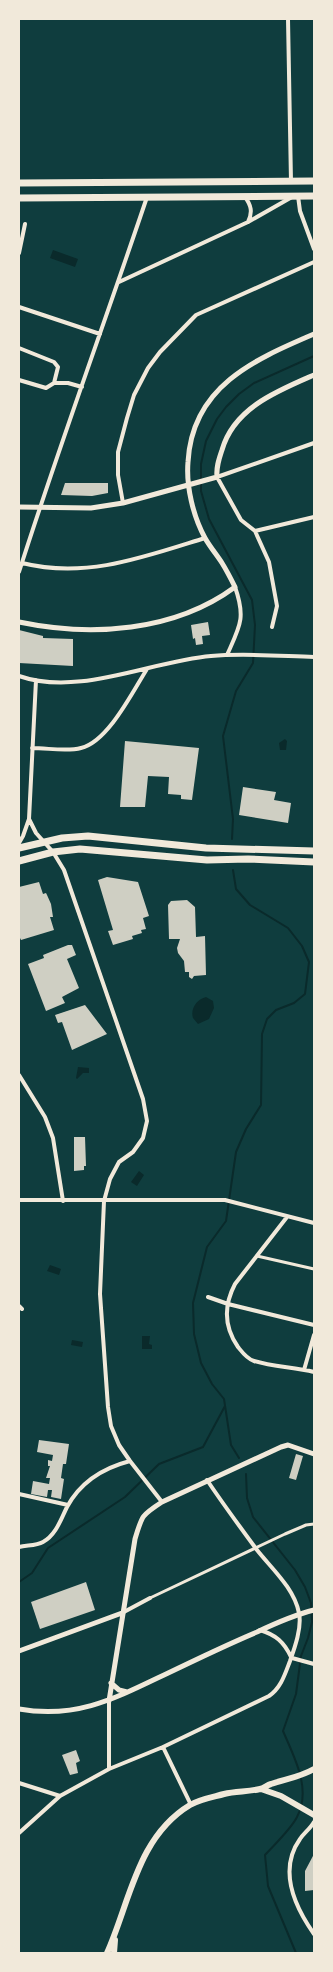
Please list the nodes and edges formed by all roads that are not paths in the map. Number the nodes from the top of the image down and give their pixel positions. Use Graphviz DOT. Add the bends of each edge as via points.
graph roads {
  1 [pos="288,19"];
  2 [pos="314,181"];
  3 [pos="291,182"];
  4 [pos="19,183"];
  5 [pos="245,196"];
  6 [pos="296,196"];
  7 [pos="314,196"];
  8 [pos="19,198"];
  9 [pos="146,198"];
  10 [pos="248,222"];
  11 [pos="25,224"];
  12 [pos="314,250"];
  13 [pos="19,253"];
  14 [pos="314,262"];
  15 [pos="118,282"];
  16 [pos="19,307"];
  17 [pos="100,334"];
  18 [pos="314,334"];
  19 [pos="19,348"];
  20 [pos="314,375"];
  21 [pos="19,380"];
  22 [pos="54,383"];
  23 [pos="82,387"];
  24 [pos="314,443"];
  25 [pos="215,478"];
  26 [pos="188,485"];
  27 [pos="122,503"];
  28 [pos="19,507"];
  29 [pos="39,507"];
  30 [pos="314,517"];
  31 [pos="256,531"];
  32 [pos="205,538"];
  33 [pos="22,563"];
  34 [pos="19,572"];
  35 [pos="235,587"];
  36 [pos="19,622"];
  37 [pos="272,627"];
  38 [pos="227,656"];
  39 [pos="314,658"];
  40 [pos="147,670"];
  41 [pos="19,676"];
  42 [pos="36,680"];
  43 [pos="32,748"];
  44 [pos="29,819"];
  45 [pos="43,841"];
  46 [pos="19,843"];
  47 [pos="19,848"];
  48 [pos="314,849"];
  49 [pos="53,852"];
  50 [pos="19,861"];
  51 [pos="314,862"];
  52 [pos="19,1075"];
  53 [pos="19,1200"];
  54 [pos="63,1201"];
  55 [pos="104,1201"];
  56 [pos="287,1217"];
  57 [pos="314,1223"];
  58 [pos="257,1256"];
  59 [pos="314,1269"];
  60 [pos="208,1297"];
  61 [pos="228,1304"];
  62 [pos="314,1325"];
  63 [pos="314,1335"];
  64 [pos="304,1370"];
  65 [pos="314,1372"];
  66 [pos="314,1454"];
  67 [pos="130,1461"];
  68 [pos="207,1480"];
  69 [pos="19,1494"];
  70 [pos="162,1502"];
  71 [pos="68,1505"];
  72 [pos="314,1525"];
  73 [pos="19,1547"];
  74 [pos="256,1549"];
  75 [pos="150,1598"];
  76 [pos="314,1610"];
  77 [pos="122,1613"];
  78 [pos="299,1614"];
  79 [pos="260,1630"];
  80 [pos="19,1651"];
  81 [pos="292,1658"];
  82 [pos="314,1664"];
  83 [pos="111,1683"];
  84 [pos="128,1692"];
  85 [pos="109,1701"];
  86 [pos="19,1709"];
  87 [pos="163,1747"];
  88 [pos="109,1769"];
  89 [pos="314,1769"];
  90 [pos="19,1783"];
  91 [pos="261,1789"];
  92 [pos="60,1796"];
  93 [pos="191,1805"];
  94 [pos="314,1815"];
  95 [pos="314,1822"];
  96 [pos="19,1833"];
  97 [pos="115,1934"];
  98 [pos="314,1934"];
  99 [pos="107,1953"];
  100 [pos="114,1953"];
  1 -- 3 [label="street"];
  2 -- 3 [label="main road"];
  3 -- 4 [label="main road"];
  5 -- 6 [label="main road"];
  5 -- 9 [label="main road"];
  5 -- 10 [label="street" via="251,206"];
  6 -- 7 [label="main road"];
  6 -- 10 [label="street"];
  6 -- 12 [label="street"];
  8 -- 9 [label="main road"];
  9 -- 15 [label="street"];
  10 -- 15 [label="street"];
  11 -- 13 [label="street"];
  14 -- 27 [label="street" via="196,315 160,352 134,395 118,452"];
  15 -- 17 [label="street"];
  16 -- 17 [label="street"];
  17 -- 23 [label="street"];
  18 -- 26 [label="street" via="270,353 232,378 202,410 193,427 188,448"];
  19 -- 22 [label="street" via="57,363"];
  20 -- 25 [label="street" via="275,393 237,420 225,439"];
  21 -- 22 [label="street" via="46,388"];
  22 -- 23 [label="street"];
  23 -- 29 [label="street"];
  24 -- 25 [label="street"];
  25 -- 26 [label="street"];
  25 -- 31 [label="street" via="241,520"];
  26 -- 27 [label="street"];
  26 -- 32 [label="street"];
  27 -- 29 [label="street" via="91,508"];
  28 -- 29 [label="street"];
  29 -- 33 [label="street"];
  30 -- 31 [label="street"];
  31 -- 37 [label="street" via="269,562 277,596"];
  32 -- 33 [label="street" via="136,559 101,566 73,569 43,568"];
  32 -- 35 [label="street"];
  33 -- 34 [label="street"];
  35 -- 36 [label="street" via="222,596 164,621 127,628 45,628"];
  35 -- 38 [label="street" via="241,605 242,619"];
  38 -- 39 [label="street"];
  38 -- 40 [label="street" via="176,661"];
  40 -- 42 [label="street" via="85,680"];
  40 -- 43 [label="street" via="103,735 95,742 80,748"];
  41 -- 42 [label="street"];
  42 -- 43 [label="street"];
  43 -- 44 [label="street"];
  44 -- 45 [label="street"];
  44 -- 46 [label="street"];
  45 -- 47 [label="main road"];
  45 -- 48 [label="main road" via="76,836 99,836 206,848"];
  45 -- 49 [label="street"];
  49 -- 50 [label="main road"];
  49 -- 51 [label="main road" via="91,849 207,860"];
  49 -- 55 [label="street" via="64,870 130,1058 147,1121 143,1138 133,1152 119,1162 110,1179"];
  52 -- 54 [label="street" via="45,1117 53,1138"];
  53 -- 54 [label="street"];
  54 -- 55 [label="street"];
  55 -- 56 [label="street" via="227,1200"];
  55 -- 67 [label="street" via="100,1294 108,1407 111,1426 119,1445"];
  56 -- 57 [label="street"];
  56 -- 58 [label="street"];
  58 -- 59 [label="street"];
  58 -- 61 [label="street" via="235,1284"];
  60 -- 61 [label="street"];
  61 -- 62 [label="street"];
  61 -- 64 [label="street" via="226,1314 231,1337 252,1361"];
  63 -- 64 [label="street"];
  64 -- 65 [label="street"];
  66 -- 68 [label="street" via="288,1445"];
  67 -- 70 [label="street"];
  67 -- 71 [label="street" via="102,1470 92,1477"];
  68 -- 70 [label="street"];
  68 -- 74 [label="street"];
  69 -- 71 [label="street"];
  70 -- 77 [label="street" via="145,1513 140,1520"];
  71 -- 73 [label="street" via="57,1527 43,1542"];
  72 -- 74 [label="street" via="306,1525"];
  74 -- 75 [label="street"];
  74 -- 78 [label="street" via="288,1588"];
  75 -- 77 [label="street"];
  76 -- 78 [label="street"];
  77 -- 80 [label="street"];
  77 -- 83 [label="street"];
  78 -- 79 [label="street"];
  78 -- 81 [label="street"];
  79 -- 81 [label="street" via="276,1636"];
  79 -- 84 [label="street"];
  81 -- 82 [label="street"];
  81 -- 87 [label="street" via="280,1685 269,1696"];
  83 -- 84 [label="street" via="119,1690"];
  83 -- 85 [label="street"];
  84 -- 85 [label="street"];
  85 -- 86 [label="street" via="80,1709"];
  85 -- 88 [label="street"];
  87 -- 88 [label="street"];
  87 -- 93 [label="street"];
  88 -- 92 [label="street"];
  89 -- 91 [label="main road" via="304,1775"];
  90 -- 92 [label="street"];
  91 -- 93 [label="main road" via="229,1792"];
  91 -- 94 [label="main road" via="281,1796"];
  92 -- 96 [label="street"];
  93 -- 97 [label="main road" via="171,1818 158,1832 138,1869"];
  95 -- 98 [label="street" via="300,1839 289,1865 289,1881 304,1920"];
  97 -- 99 [label="main road"];
  97 -- 100 [label="main road"];
}
